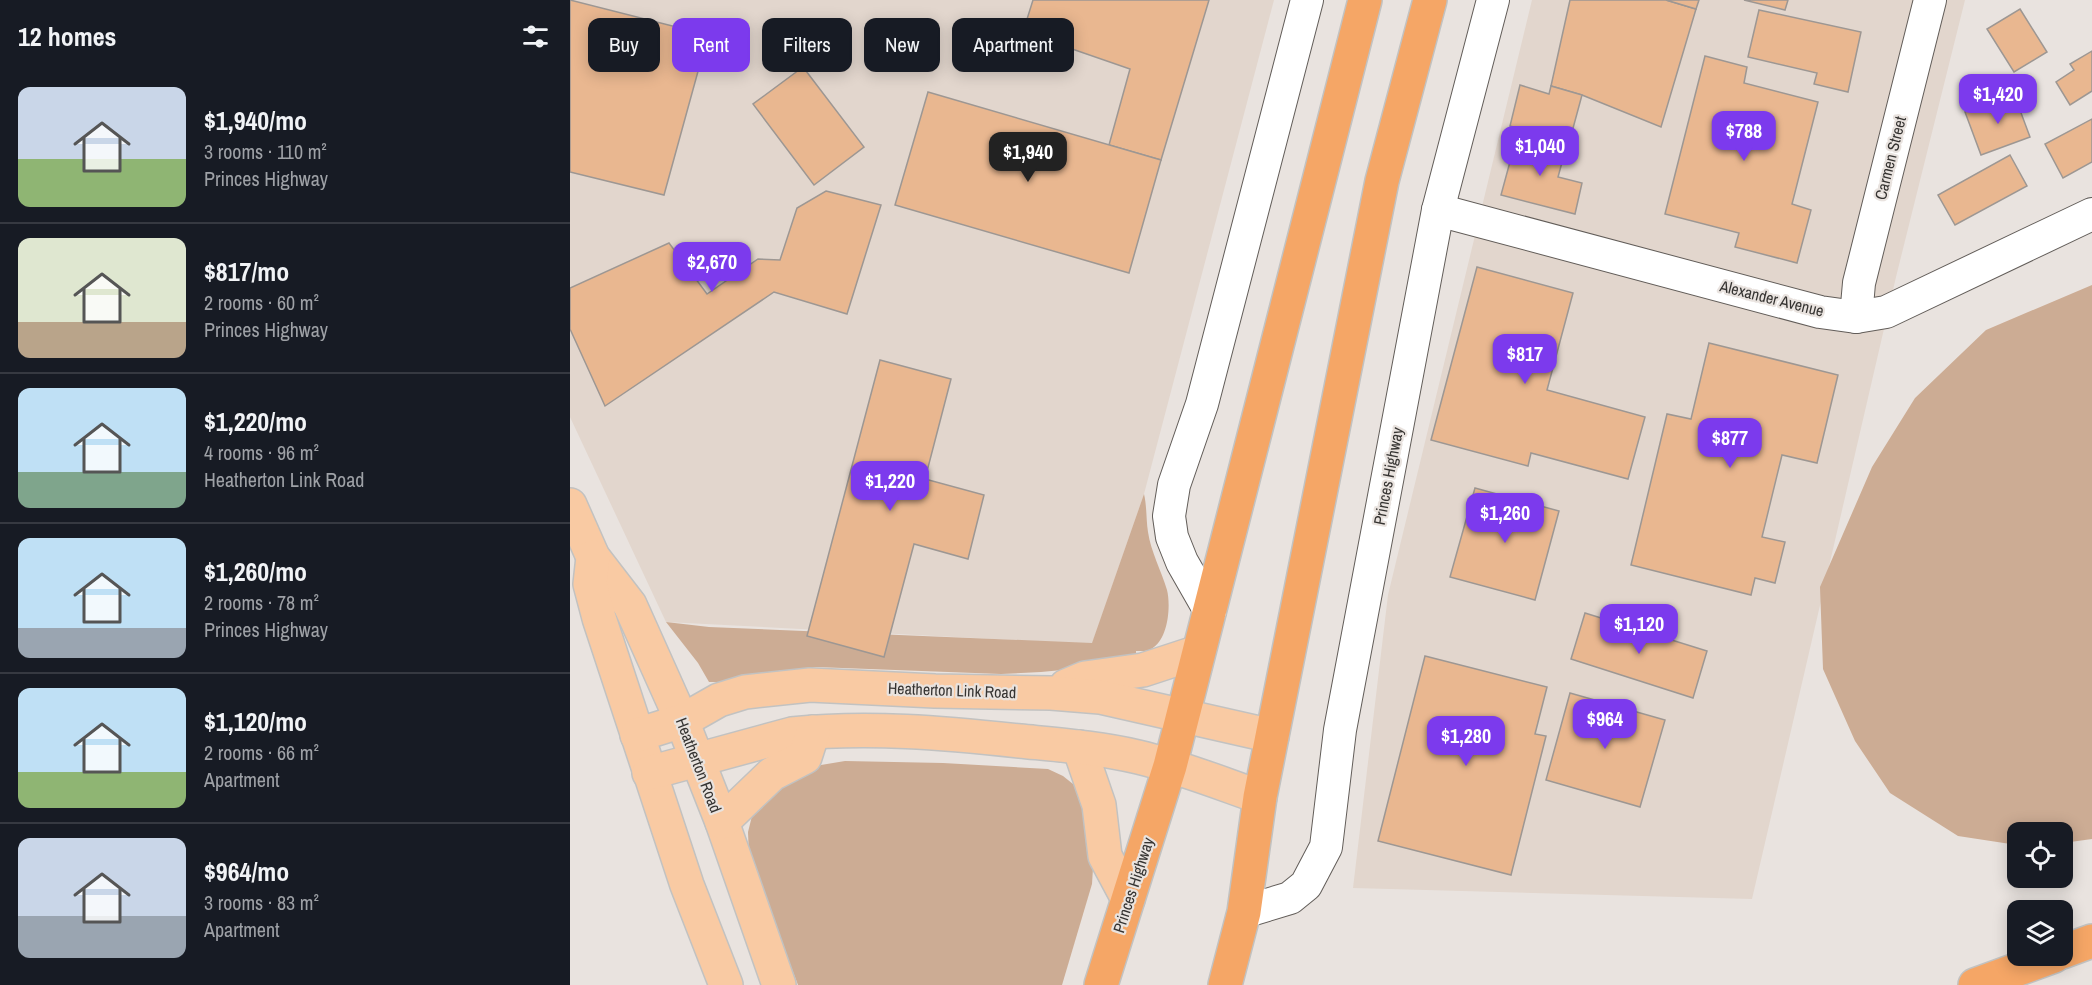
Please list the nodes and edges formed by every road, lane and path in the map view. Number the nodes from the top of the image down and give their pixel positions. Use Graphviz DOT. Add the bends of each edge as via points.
graph roads {
  1 [pos="1307,0"];
  2 [pos="1365,0"];
  3 [pos="1430,0"];
  4 [pos="1492,0"];
  5 [pos="1930,0"];
  6 [pos="1438,210"];
  7 [pos="2092,214"];
  8 [pos="1856,317"];
  9 [pos="570,505"];
  10 [pos="593,557"];
  11 [pos="1209,611"];
  12 [pos="1198,652"];
  13 [pos="1051,693"];
  14 [pos="1182,716"];
  15 [pos="682,721"];
  16 [pos="813,732"];
  17 [pos="637,735"];
  18 [pos="1272,736"];
  19 [pos="1079,747"];
  20 [pos="697,760"];
  21 [pos="1170,766"];
  22 [pos="649,773"];
  23 [pos="1260,797"];
  24 [pos="722,822"];
  25 [pos="1128,899"];
  26 [pos="1244,912"];
  27 [pos="2092,941"];
  28 [pos="2073,948"];
  29 [pos="2027,966"];
  30 [pos="726,985"];
  31 [pos="779,985"];
  32 [pos="1101,985"];
  33 [pos="1225,985"];
  34 [pos="1975,985"];
  1 -- 11 [label="street" via="1202,404 1173,485 1169,516 1172,537"];
  2 -- 11 [label="highway, Princes Highway"];
  3 -- 18 [label="highway" via="1382,182"];
  4 -- 6 [label="street, Princes Highway"];
  5 -- 8 [label="street, Carmen Street" via="1859,282"];
  6 -- 8 [label="street, Alexander Avenue" via="1820,312"];
  6 -- 26 [label="street, Princes Highway" via="1340,730 1326,847 1306,885 1290,898"];
  7 -- 8 [label="street, Alexander Avenue" via="1886,312"];
  9 -- 10 [label="main road, Heatherton Road"];
  10 -- 15 [label="main road, Heatherton Road" via="630,605"];
  10 -- 17 [label="main road, Heatherton Road" via="590,584"];
  11 -- 12 [label="highway, Princes Highway"];
  12 -- 13 [label="main road" via="1143,670 1085,678"];
  12 -- 14 [label="highway, Princes Highway"];
  13 -- 14 [label="main road, Heatherton Link Road" via="1100,697"];
  13 -- 15 [label="main road, Heatherton Link Road" via="810,685 744,692 719,700"];
  14 -- 18 [label="main road, Heatherton Link Road"];
  14 -- 21 [label="highway, Princes Highway"];
  15 -- 17 [label="main road, Heatherton Link Road"];
  15 -- 20 [label="main road, Heatherton Road"];
  16 -- 19 [label="main road" via="933,732"];
  16 -- 20 [label="main road" via="765,740"];
  16 -- 24 [label="main road" via="804,757 772,774"];
  17 -- 22 [label="main road, Heatherton Road"];
  18 -- 23 [label="highway"];
  19 -- 21 [label="main road"];
  19 -- 25 [label="main road" via="1099,805 1105,856"];
  20 -- 22 [label="main road"];
  20 -- 24 [label="main road, Heatherton Road"];
  21 -- 23 [label="main road"];
  21 -- 25 [label="highway, Princes Highway"];
  22 -- 30 [label="main road, Heatherton Road"];
  23 -- 26 [label="highway"];
  24 -- 31 [label="main road, Heatherton Road"];
  25 -- 32 [label="highway, Princes Highway"];
  26 -- 33 [label="highway"];
  27 -- 28 [label="highway"];
  29 -- 34 [label="highway"];
}
